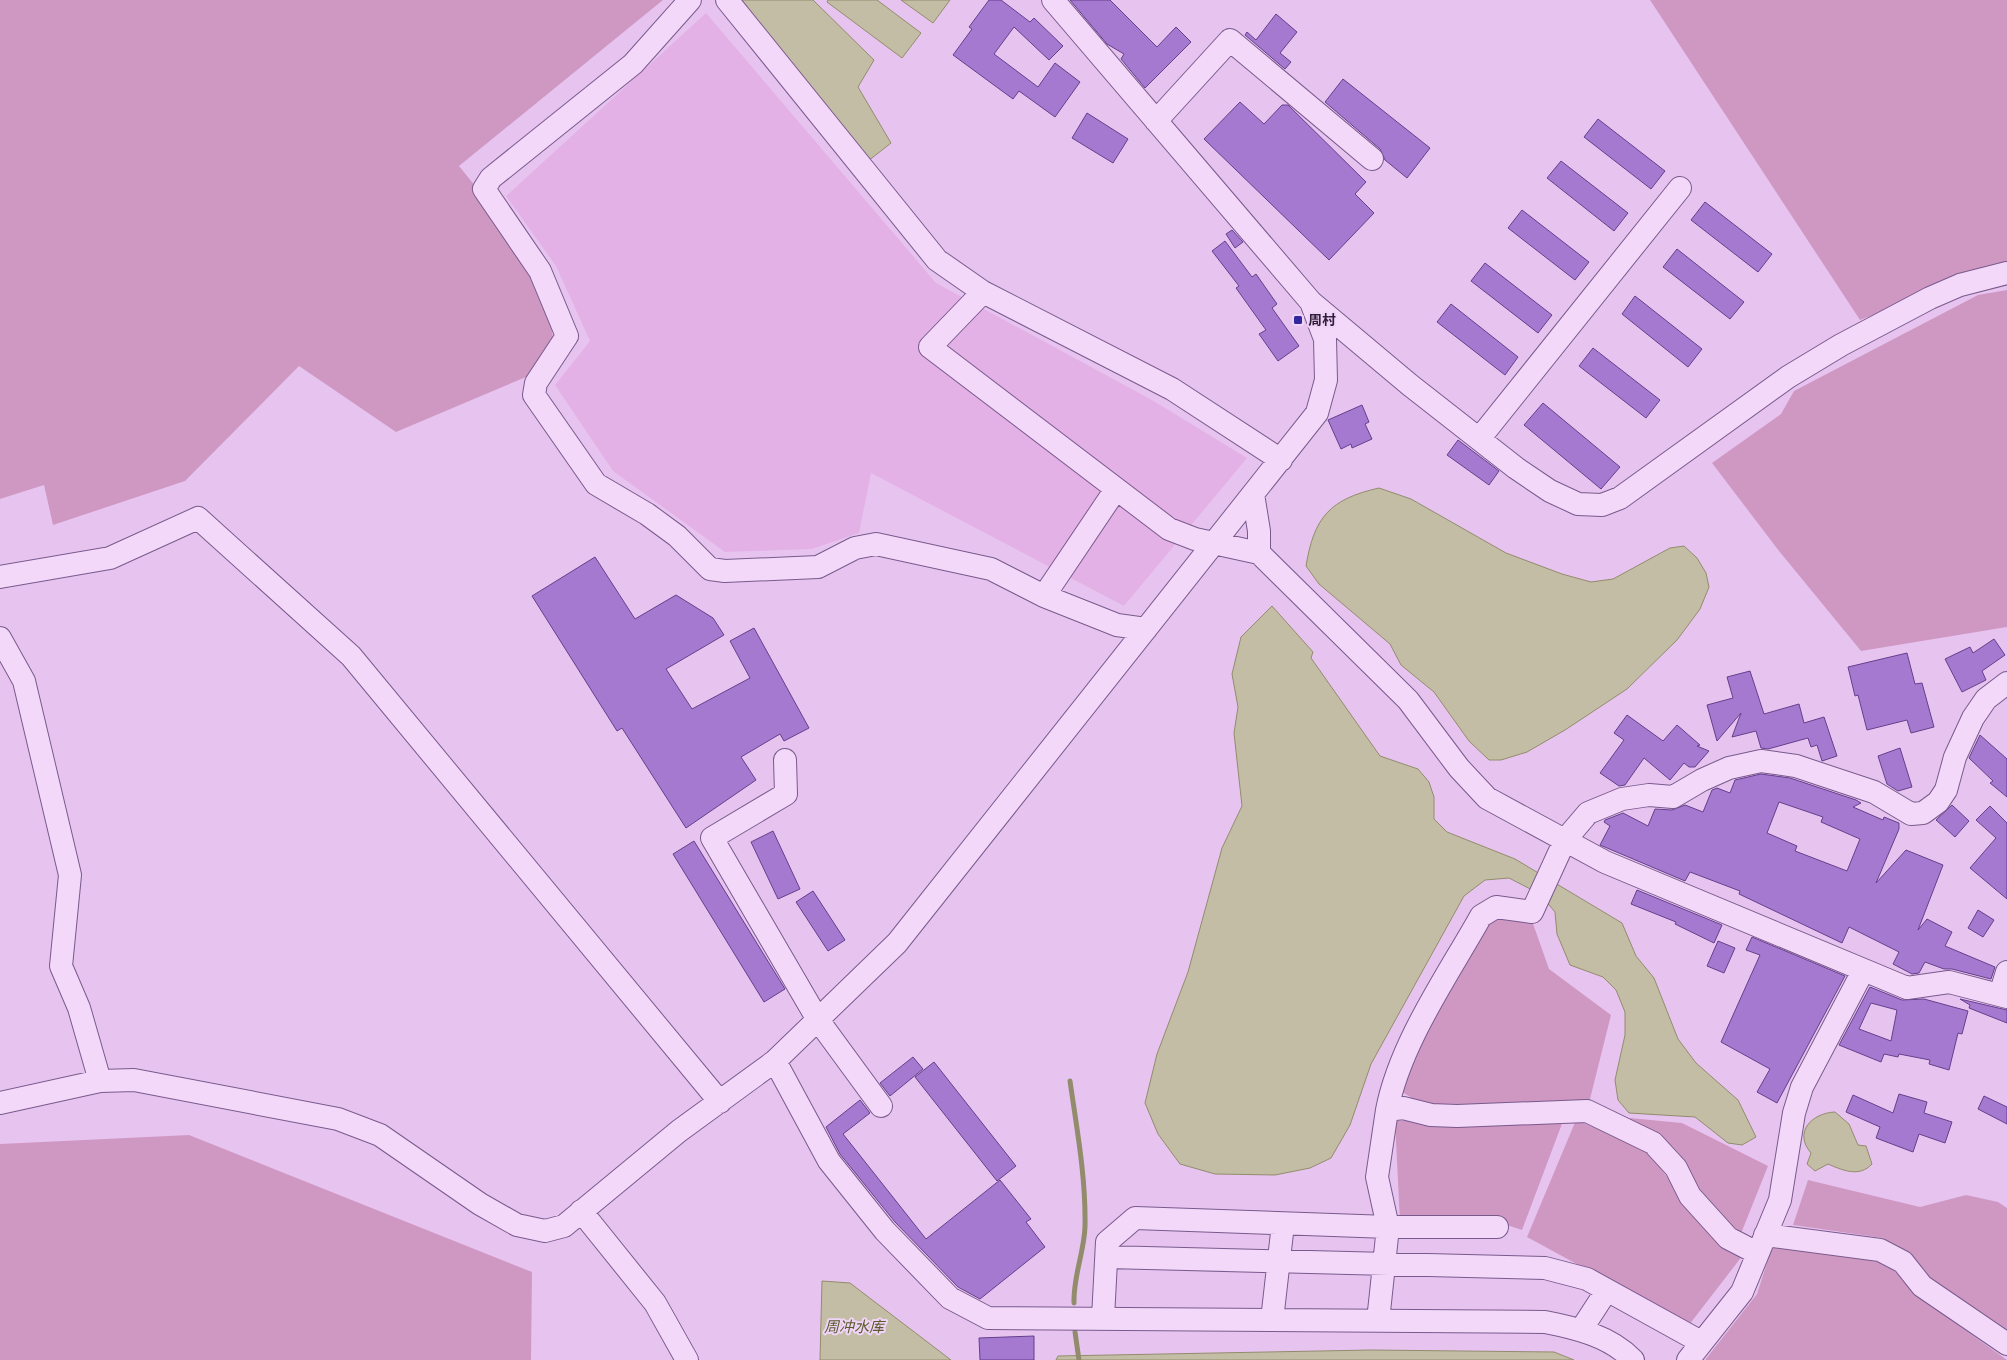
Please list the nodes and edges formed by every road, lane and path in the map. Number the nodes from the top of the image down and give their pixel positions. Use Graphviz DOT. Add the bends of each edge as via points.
graph roads {
  1 [pos="690,0"];
  2 [pos="727,0"];
  3 [pos="1053,0"];
  4 [pos="1156,121"];
  5 [pos="1372,159"];
  6 [pos="1680,188"];
  7 [pos="2007,273"];
  8 [pos="983,292"];
  9 [pos="1310,302"];
  10 [pos="1479,439"];
  11 [pos="1281,460"];
  12 [pos="1116,489"];
  13 [pos="1253,494"];
  14 [pos="1215,542"];
  15 [pos="1259,553"];
  16 [pos="0,576"];
  17 [pos="1044,596"];
  18 [pos="1146,629"];
  19 [pos="0,638"];
  20 [pos="2007,683"];
  21 [pos="785,760"];
  22 [pos="1565,840"];
  23 [pos="1863,971"];
  24 [pos="2007,972"];
  25 [pos="2003,996"];
  26 [pos="818,1020"];
  27 [pos="775,1061"];
  28 [pos="100,1081"];
  29 [pos="720,1102"];
  30 [pos="0,1103"];
  31 [pos="881,1106"];
  32 [pos="1387,1110"];
  33 [pos="581,1211"];
  34 [pos="1283,1224"];
  35 [pos="1498,1227"];
  36 [pos="1388,1228"];
  37 [pos="1761,1244"];
  38 [pos="1107,1257"];
  39 [pos="1278,1261"];
  40 [pos="1384,1264"];
  41 [pos="1607,1290"];
  42 [pos="1094,1318"];
  43 [pos="1272,1320"];
  44 [pos="1378,1321"];
  45 [pos="1581,1330"];
  46 [pos="2007,1344"];
  47 [pos="1695,1351"];
  48 [pos="687,1360"];
  49 [pos="1633,1360"];
  1 -- 17 [label="street" via="633,64 491,178 484,189 540,271 567,336 536,383 534,395 596,484 677,536 710,569 818,567 855,548 876,544 991,569"];
  2 -- 8 [label="street" via="937,260"];
  3 -- 4 [label="street"];
  4 -- 5 [label="street" via="1230,40"];
  4 -- 9 [label="street"];
  6 -- 10 [label="street"];
  7 -- 10 [label="street" via="1960,285 1930,298 1841,346 1788,377 1620,498 1602,505 1578,504 1550,491"];
  8 -- 11 [label="street" via="1172,389"];
  8 -- 12 [label="street" via="930,347"];
  9 -- 10 [label="street"];
  9 -- 11 [label="street" via="1325,339 1326,380 1317,413"];
  11 -- 13 [label="street"];
  12 -- 14 [label="street" via="1169,529 1195,539"];
  12 -- 17 [label="street"];
  13 -- 14 [label="street"];
  13 -- 15 [label="street"];
  14 -- 15 [label="street"];
  14 -- 18 [label="street"];
  15 -- 22 [label="street" via="1408,700 1459,768 1487,798"];
  16 -- 29 [label="street" via="110,558 198,518 351,656"];
  17 -- 18 [label="street" via="1117,625"];
  18 -- 26 [label="street" via="898,942"];
  19 -- 28 [label="street" via="24,681 70,875 61,966 79,1008"];
  20 -- 22 [label="street" via="1986,699 1973,718 1955,757 1946,790 1938,802 1923,813 1911,814 1874,792 1836,778 1796,766 1761,761 1729,768 1673,797 1649,795 1622,799 1588,813"];
  21 -- 26 [label="street" via="786,794 712,838"];
  22 -- 23 [label="street" via="1605,862"];
  22 -- 32 [label="street" via="1532,912 1496,907 1481,916 1409,1044 1392,1085"];
  23 -- 25 [label="street" via="1906,988 1949,982"];
  23 -- 37 [label="street" via="1802,1087 1794,1113 1780,1200"];
  24 -- 25 [label="street"];
  26 -- 27 [label="street"];
  26 -- 31 [label="street"];
  27 -- 29 [label="street"];
  27 -- 42 [label="street" via="829,1161 885,1231 950,1298 988,1318"];
  28 -- 30 [label="street"];
  28 -- 33 [label="street" via="134,1080 161,1084 338,1119 380,1135 480,1204 517,1224 545,1231 564,1226"];
  29 -- 33 [label="street"];
  32 -- 36 [label="street" via="1377,1177"];
  32 -- 37 [label="street" via="1403,1108 1431,1115 1457,1116 1587,1111 1653,1143 1676,1168 1690,1196 1728,1238"];
  33 -- 48 [label="street" via="654,1303"];
  34 -- 36 [label="street"];
  34 -- 38 [label="street" via="1135,1218 1107,1242"];
  34 -- 39 [label="street"];
  35 -- 36 [label="street"];
  36 -- 40 [label="street"];
  37 -- 46 [label="street" via="1880,1250 1904,1262 1922,1286"];
  37 -- 47 [label="street" via="1742,1292"];
  38 -- 39 [label="street"];
  38 -- 42 [label="street"];
  39 -- 40 [label="street"];
  39 -- 43 [label="street"];
  40 -- 41 [label="street" via="1545,1268 1587,1279"];
  40 -- 44 [label="street"];
  41 -- 45 [label="street"];
  41 -- 47 [label="street"];
  42 -- 43 [label="street"];
  43 -- 44 [label="street"];
  44 -- 45 [label="street" via="1545,1322"];
  45 -- 49 [label="street" via="1625,1352"];
}
